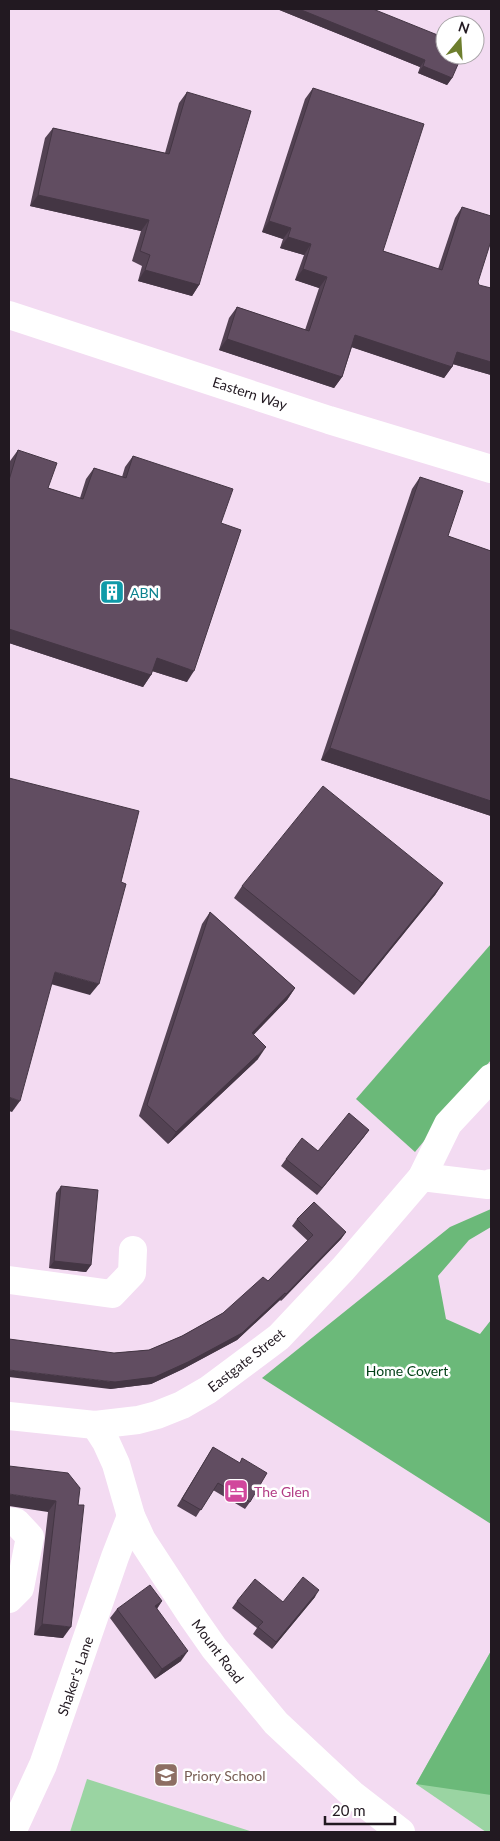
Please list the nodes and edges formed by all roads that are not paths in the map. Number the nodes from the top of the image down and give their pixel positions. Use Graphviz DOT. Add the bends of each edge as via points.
graph roads {
  1 [pos="9,315"];
  2 [pos="491,469"];
  3 [pos="491,1078"];
  4 [pos="422,1177"];
  5 [pos="491,1183"];
  6 [pos="132,1250"];
  7 [pos="9,1280"];
  8 [pos="9,1416"];
  9 [pos="95,1425"];
  10 [pos="131,1516"];
  11 [pos="9,1521"];
  12 [pos="9,1599"];
  13 [pos="12,1832"];
  14 [pos="401,1832"];
  1 -- 2 [label="street, Eastern Way" via="329,420"];
  3 -- 4 [label="street, Eastgate Street" via="448,1124"];
  4 -- 5 [label="street"];
  4 -- 9 [label="street, Eastgate Street" via="279,1337 208,1390 182,1405 151,1417"];
  6 -- 7 [label="street" via="132,1273 112,1294"];
  8 -- 9 [label="street, Eastgate Street"];
  9 -- 10 [label="street, Mount Road" via="116,1464"];
  10 -- 13 [label="street, Shaker's Lane" via="43,1765"];
  10 -- 14 [label="street, Mount Road" via="142,1540 192,1618 252,1695 276,1723 338,1781"];
  11 -- 12 [label="street" via="16,1522 30,1538 20,1588"];
}
